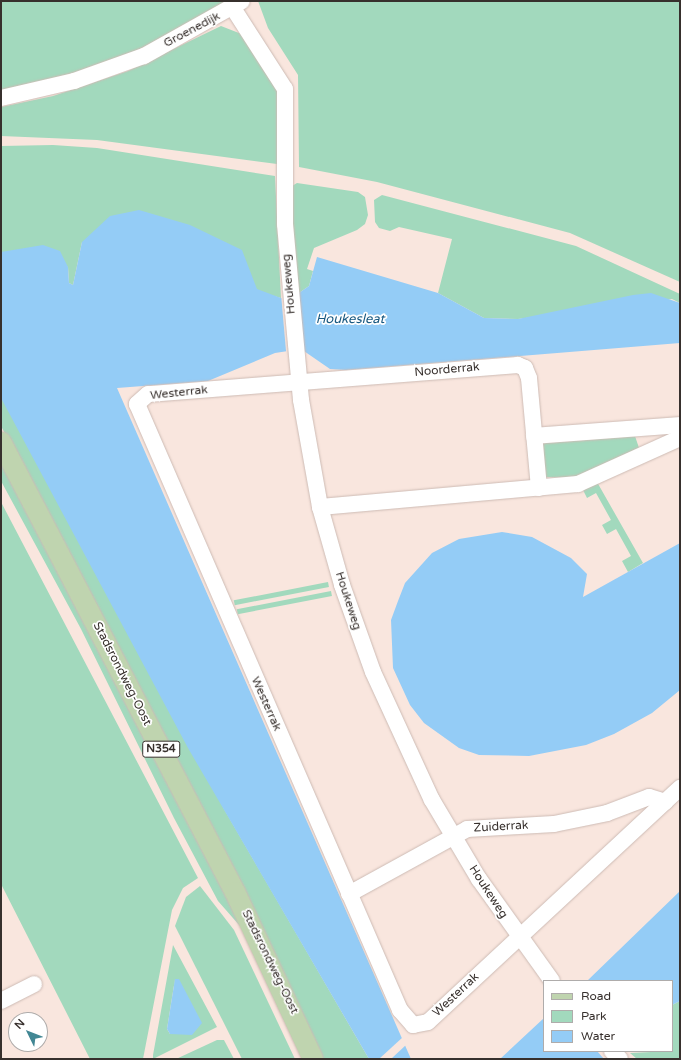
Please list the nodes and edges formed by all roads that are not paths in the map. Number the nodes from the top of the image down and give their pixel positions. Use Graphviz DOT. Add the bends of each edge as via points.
graph roads {
  1 [pos="238,5"];
  2 [pos="1,98"];
  3 [pos="285,175"];
  4 [pos="298,374"];
  5 [pos="680,425"];
  6 [pos="534,436"];
  7 [pos="680,438"];
  8 [pos="1,442"];
  9 [pos="539,488"];
  10 [pos="320,507"];
  11 [pos="680,788"];
  12 [pos="665,802"];
  13 [pos="453,837"];
  14 [pos="349,894"];
  15 [pos="518,938"];
  16 [pos="551,980"];
  17 [pos="34,984"];
  18 [pos="1,1001"];
  19 [pos="313,1059"];
  1 -- 2 [label="street, Groenedijk" via="114,68 38,92"];
  1 -- 3 [label="street, Groenedijk" via="285,89"];
  3 -- 4 [label="street, Houkeweg" via="289,285"];
  4 -- 6 [label="street, Noorderrak" via="518,365 525,368 529,378"];
  4 -- 10 [label="street, Houkeweg"];
  4 -- 14 [label="street, Westerrak" via="148,394 137,404"];
  5 -- 6 [label="street"];
  6 -- 9 [label="street, Noorderrak"];
  7 -- 9 [label="street" via="578,484"];
  8 -- 19 [label="main road, Stadsrondweg-Oost / N354" via="239,899"];
  9 -- 10 [label="street"];
  10 -- 13 [label="street, Houkeweg" via="342,585 373,672 408,752"];
  11 -- 12 [label="street"];
  12 -- 13 [label="street, Zuiderrak" via="649,797 581,820 521,827 478,826"];
  12 -- 15 [label="street"];
  13 -- 14 [label="street, Zuiderrak"];
  13 -- 15 [label="street, Houkeweg"];
  14 -- 15 [label="street, Westerrak" via="400,1010 413,1025 428,1022"];
  15 -- 16 [label="street, Houkeweg"];
  17 -- 18 [label="street"];
}
